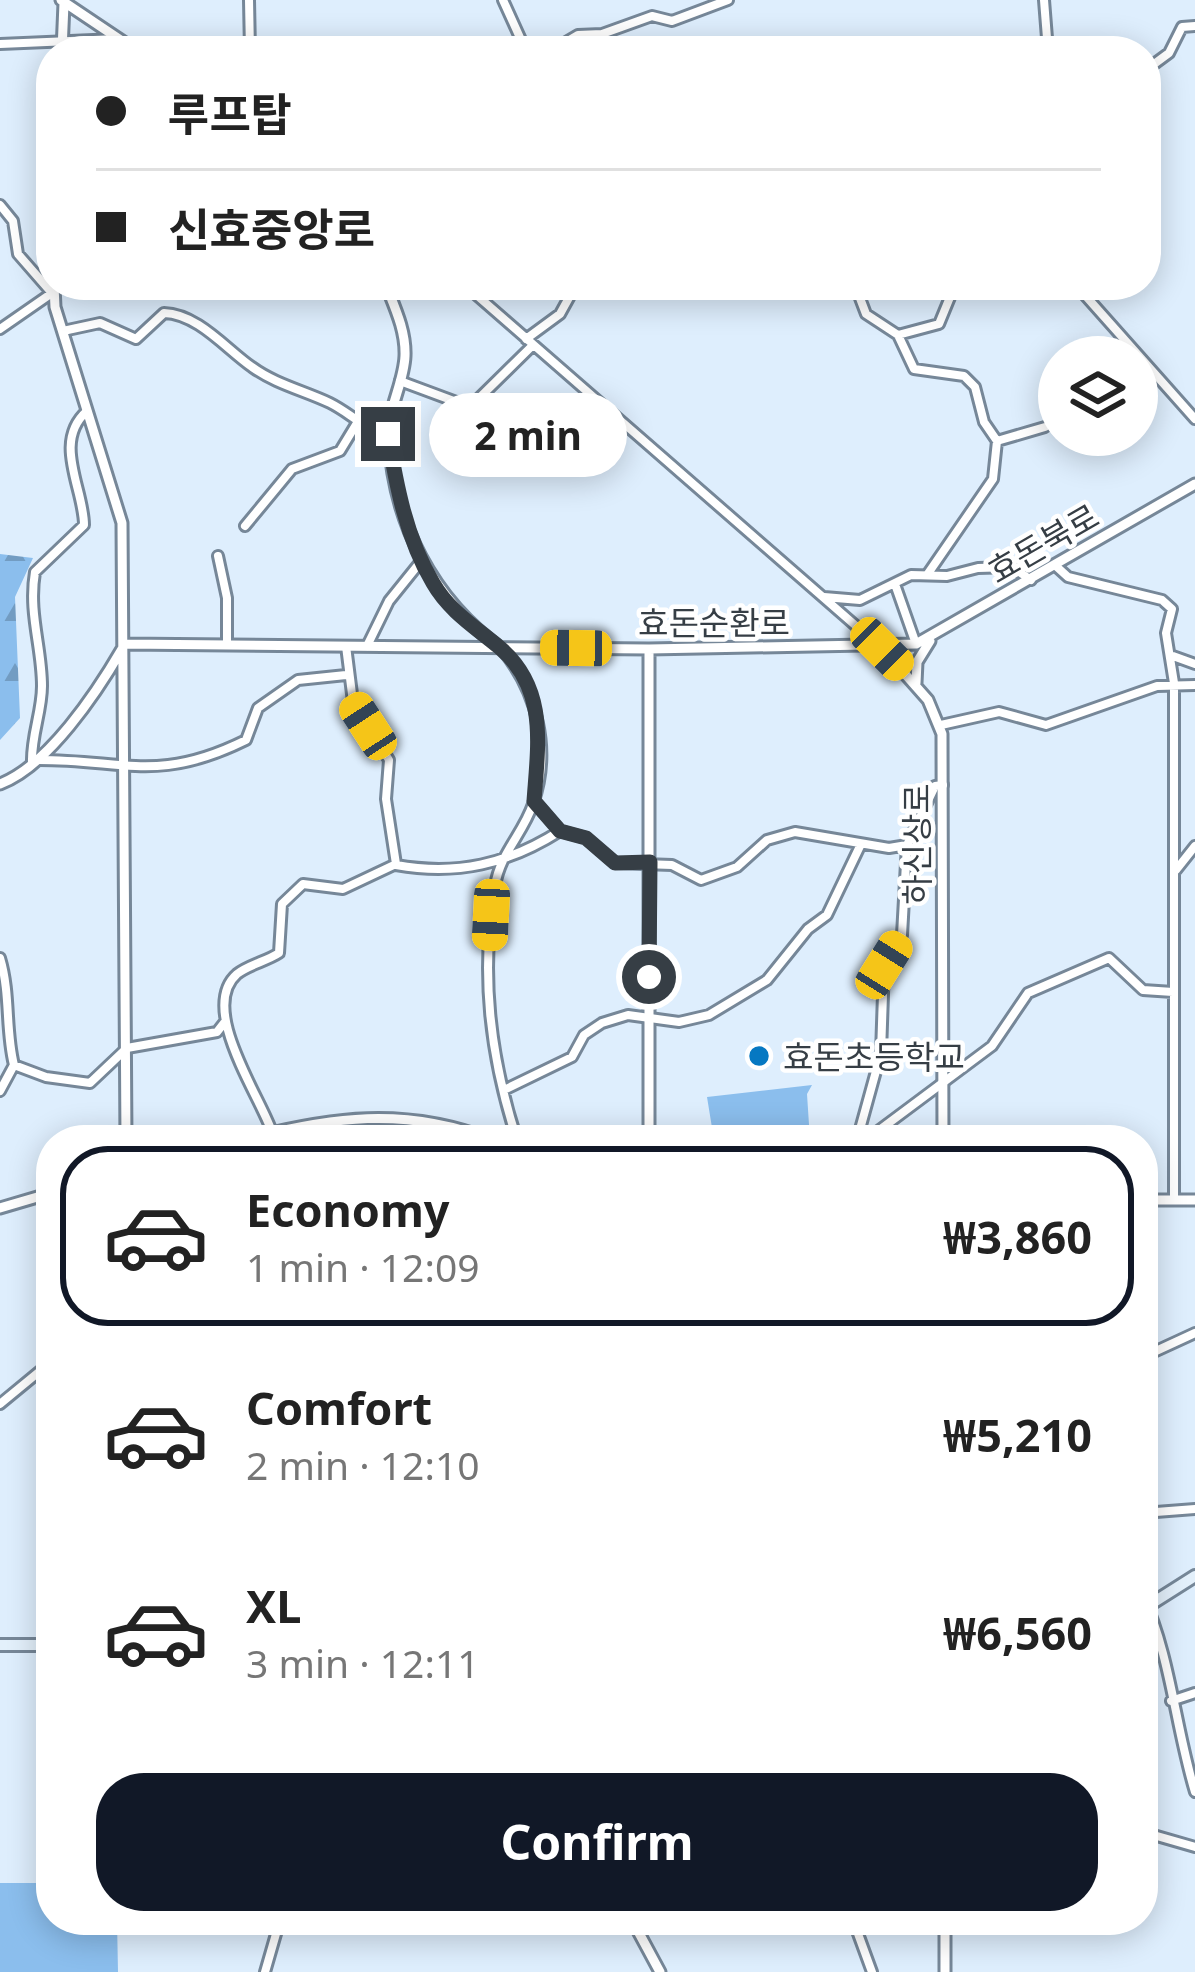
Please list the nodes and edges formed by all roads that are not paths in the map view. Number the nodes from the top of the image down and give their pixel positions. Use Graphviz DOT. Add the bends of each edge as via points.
graph roads {
  1 [pos="249,0"];
  2 [pos="503,0"];
  3 [pos="728,0"];
  4 [pos="1044,0"];
  5 [pos="63,2"];
  6 [pos="1195,26"];
  7 [pos="62,36"];
  8 [pos="114,36"];
  9 [pos="250,36"];
  10 [pos="519,36"];
  11 [pos="575,36"];
  12 [pos="1047,36"];
  13 [pos="0,44"];
  14 [pos="36,45"];
  15 [pos="1161,59"];
  16 [pos="0,206"];
  17 [pos="36,275"];
  18 [pos="42,300"];
  19 [pos="54,300"];
  20 [pos="392,300"];
  21 [pos="482,300"];
  22 [pos="568,300"];
  23 [pos="861,300"];
  24 [pos="949,300"];
  25 [pos="1089,300"];
  26 [pos="0,329"];
  27 [pos="62,331"];
  28 [pos="898,334"];
  29 [pos="528,342"];
  30 [pos="400,381"];
  31 [pos="88,410"];
  32 [pos="1195,419"];
  33 [pos="357,423"];
  34 [pos="1038,429"];
  35 [pos="388,434"];
  36 [pos="997,441"];
  37 [pos="1195,484"];
  38 [pos="245,526"];
  39 [pos="218,556"];
  40 [pos="422,560"];
  41 [pos="1057,567"];
  42 [pos="927,575"];
  43 [pos="1032,581"];
  44 [pos="896,587"];
  45 [pos="822,597"];
  46 [pos="929,641"];
  47 [pos="124,644"];
  48 [pos="916,644"];
  49 [pos="227,645"];
  50 [pos="346,646"];
  51 [pos="367,646"];
  52 [pos="502,649"];
  53 [pos="882,649"];
  54 [pos="649,650"];
  55 [pos="1173,656"];
  56 [pos="1195,664"];
  57 [pos="346,675"];
  58 [pos="916,683"];
  59 [pos="1174,683"];
  60 [pos="1195,686"];
  61 [pos="941,725"];
  62 [pos="33,761"];
  63 [pos="125,770"];
  64 [pos="0,784"];
  65 [pos="943,785"];
  66 [pos="534,801"];
  67 [pos="560,831"];
  68 [pos="861,844"];
  69 [pos="908,845"];
  70 [pos="1195,846"];
  71 [pos="500,861"];
  72 [pos="650,862"];
  73 [pos="395,864"];
  74 [pos="1174,872"];
  75 [pos="0,958"];
  76 [pos="1173,992"];
  77 [pos="649,1015"];
  78 [pos="225,1021"];
  79 [pos="127,1048"];
  80 [pos="14,1065"];
  81 [pos="943,1082"];
  82 [pos="504,1090"];
  83 [pos="0,1091"];
  84 [pos="126,1125"];
  85 [pos="270,1125"];
  86 [pos="324,1125"];
  87 [pos="440,1125"];
  88 [pos="513,1125"];
  89 [pos="649,1125"];
  90 [pos="861,1125"];
  91 [pos="886,1125"];
  92 [pos="943,1125"];
  93 [pos="36,1197"];
  94 [pos="1158,1200"];
  95 [pos="1174,1200"];
  96 [pos="1195,1200"];
  97 [pos="0,1208"];
  98 [pos="1195,1333"];
  99 [pos="1158,1350"];
  100 [pos="36,1374"];
  101 [pos="0,1404"];
  102 [pos="1195,1509"];
  103 [pos="1158,1512"];
  104 [pos="1195,1576"];
  105 [pos="1158,1597"];
  106 [pos="1158,1639"];
  107 [pos="0,1645"];
  108 [pos="36,1645"];
  109 [pos="1195,1693"];
  110 [pos="1172,1701"];
  111 [pos="1195,1792"];
  112 [pos="1158,1836"];
  113 [pos="1195,1847"];
  114 [pos="276,1935"];
  115 [pos="640,1935"];
  116 [pos="859,1935"];
  117 [pos="945,1935"];
  118 [pos="265,1972"];
  119 [pos="660,1972"];
  120 [pos="872,1972"];
  121 [pos="945,1972"];
  1 -- 9 [label="street"];
  2 -- 10 [label="street"];
  3 -- 11 [label="street" via="672,21 652,16"];
  4 -- 12 [label="street"];
  5 -- 7 [label="street"];
  5 -- 8 [label="street"];
  6 -- 15 [label="street" via="1182,27"];
  13 -- 14 [label="street"];
  16 -- 17 [label="street" via="13,221 18,254"];
  18 -- 26 [label="street"];
  19 -- 27 [label="street"];
  20 -- 30 [label="street" via="402,327"];
  21 -- 29 [label="street, 하신상로"];
  22 -- 29 [label="street"];
  23 -- 28 [label="street" via="866,314"];
  24 -- 28 [label="street" via="939,324"];
  25 -- 32 [label="street"];
  27 -- 31 [label="street"];
  27 -- 33 [label="street" via="100,323 136,338 175,313 255,370"];
  28 -- 36 [label="street" via="914,369 964,376 975,387"];
  29 -- 30 [label="street" via="470,407"];
  29 -- 45 [label="street, 하신상로"];
  30 -- 35 [label="street"];
  31 -- 47 [label="street" via="122,523"];
  31 -- 62 [label="street" via="74,431 71,459 84,525 33,582 42,683"];
  33 -- 35 [label="street"];
  33 -- 38 [label="street" via="340,451 282,478"];
  34 -- 36 [label="street"];
  35 -- 40 [label="street"];
  36 -- 42 [label="street" via="993,478"];
  37 -- 41 [label="street, 효돈북로"];
  39 -- 49 [label="street"];
  40 -- 51 [label="street"];
  40 -- 52 [label="street" via="463,620"];
  41 -- 43 [label="street, 효돈북로"];
  41 -- 55 [label="street" via="1068,577 1170,604"];
  42 -- 43 [label="street" via="1012,567"];
  42 -- 44 [label="street"];
  43 -- 46 [label="street, 효돈북로"];
  44 -- 45 [label="street" via="860,600"];
  44 -- 48 [label="street"];
  45 -- 53 [label="street, 하신상로"];
  46 -- 48 [label="street, 효돈북로"];
  46 -- 58 [label="street" via="916,662"];
  47 -- 49 [label="street, 효돈순환로"];
  47 -- 62 [label="street" via="85,706"];
  47 -- 63 [label="street"];
  48 -- 53 [label="street, 효돈순환로"];
  49 -- 50 [label="street, 효돈순환로"];
  50 -- 51 [label="street, 효돈순환로"];
  50 -- 57 [label="street"];
  51 -- 52 [label="street, 효돈순환로"];
  52 -- 54 [label="street, 효돈순환로"];
  52 -- 66 [label="street" via="536,705"];
  53 -- 54 [label="street, 효돈순환로"];
  53 -- 58 [label="street, 하신상로"];
  54 -- 72 [label="street"];
  55 -- 56 [label="street"];
  55 -- 59 [label="street"];
  57 -- 63 [label="street" via="298,680 257,708 251,734 231,748 160,769"];
  57 -- 73 [label="street" via="389,760"];
  58 -- 61 [label="street, 하신상로"];
  59 -- 60 [label="street"];
  59 -- 61 [label="street" via="1046,725 999,712"];
  59 -- 74 [label="street"];
  61 -- 65 [label="street, 하신상로"];
  62 -- 63 [label="street"];
  62 -- 64 [label="street"];
  63 -- 79 [label="street"];
  65 -- 69 [label="street" via="935,786"];
  65 -- 81 [label="street, 하신상로"];
  66 -- 67 [label="street"];
  66 -- 71 [label="street"];
  67 -- 71 [label="street"];
  67 -- 72 [label="street" via="586,838 615,863"];
  68 -- 69 [label="street"];
  68 -- 72 [label="street" via="795,832 767,839 737,867 701,880"];
  68 -- 77 [label="street" via="827,916 767,980 709,1015 680,1022"];
  69 -- 90 [label="street" via="902,935 884,965 881,1053"];
  70 -- 74 [label="street"];
  71 -- 73 [label="street" via="444,871"];
  71 -- 82 [label="street" via="487,1004"];
  72 -- 77 [label="street"];
  73 -- 78 [label="street" via="343,890 303,884 282,904 280,953 228,986"];
  74 -- 76 [label="street"];
  75 -- 80 [label="street"];
  76 -- 81 [label="street" via="1143,990 1109,958 1028,993 992,1046"];
  76 -- 95 [label="street"];
  77 -- 82 [label="street" via="602,1023 572,1057"];
  77 -- 89 [label="street"];
  78 -- 79 [label="street" via="217,1032"];
  78 -- 85 [label="street" via="234,1060"];
  79 -- 80 [label="street" via="91,1083"];
  79 -- 84 [label="street"];
  80 -- 83 [label="street"];
  81 -- 91 [label="street"];
  81 -- 92 [label="street, 하신상로"];
  82 -- 88 [label="street"];
  86 -- 87 [label="street" via="368,1114"];
  93 -- 97 [label="street"];
  94 -- 95 [label="street"];
  95 -- 96 [label="street"];
  98 -- 99 [label="street"];
  100 -- 101 [label="street"];
  102 -- 103 [label="street"];
  104 -- 105 [label="main road"];
  106 -- 110 [label="street"];
  107 -- 108 [label="main road"];
  109 -- 110 [label="street"];
  110 -- 111 [label="street"];
  112 -- 113 [label="street"];
  114 -- 118 [label="street"];
  115 -- 119 [label="street"];
  116 -- 120 [label="street"];
  117 -- 121 [label="street"];
}
